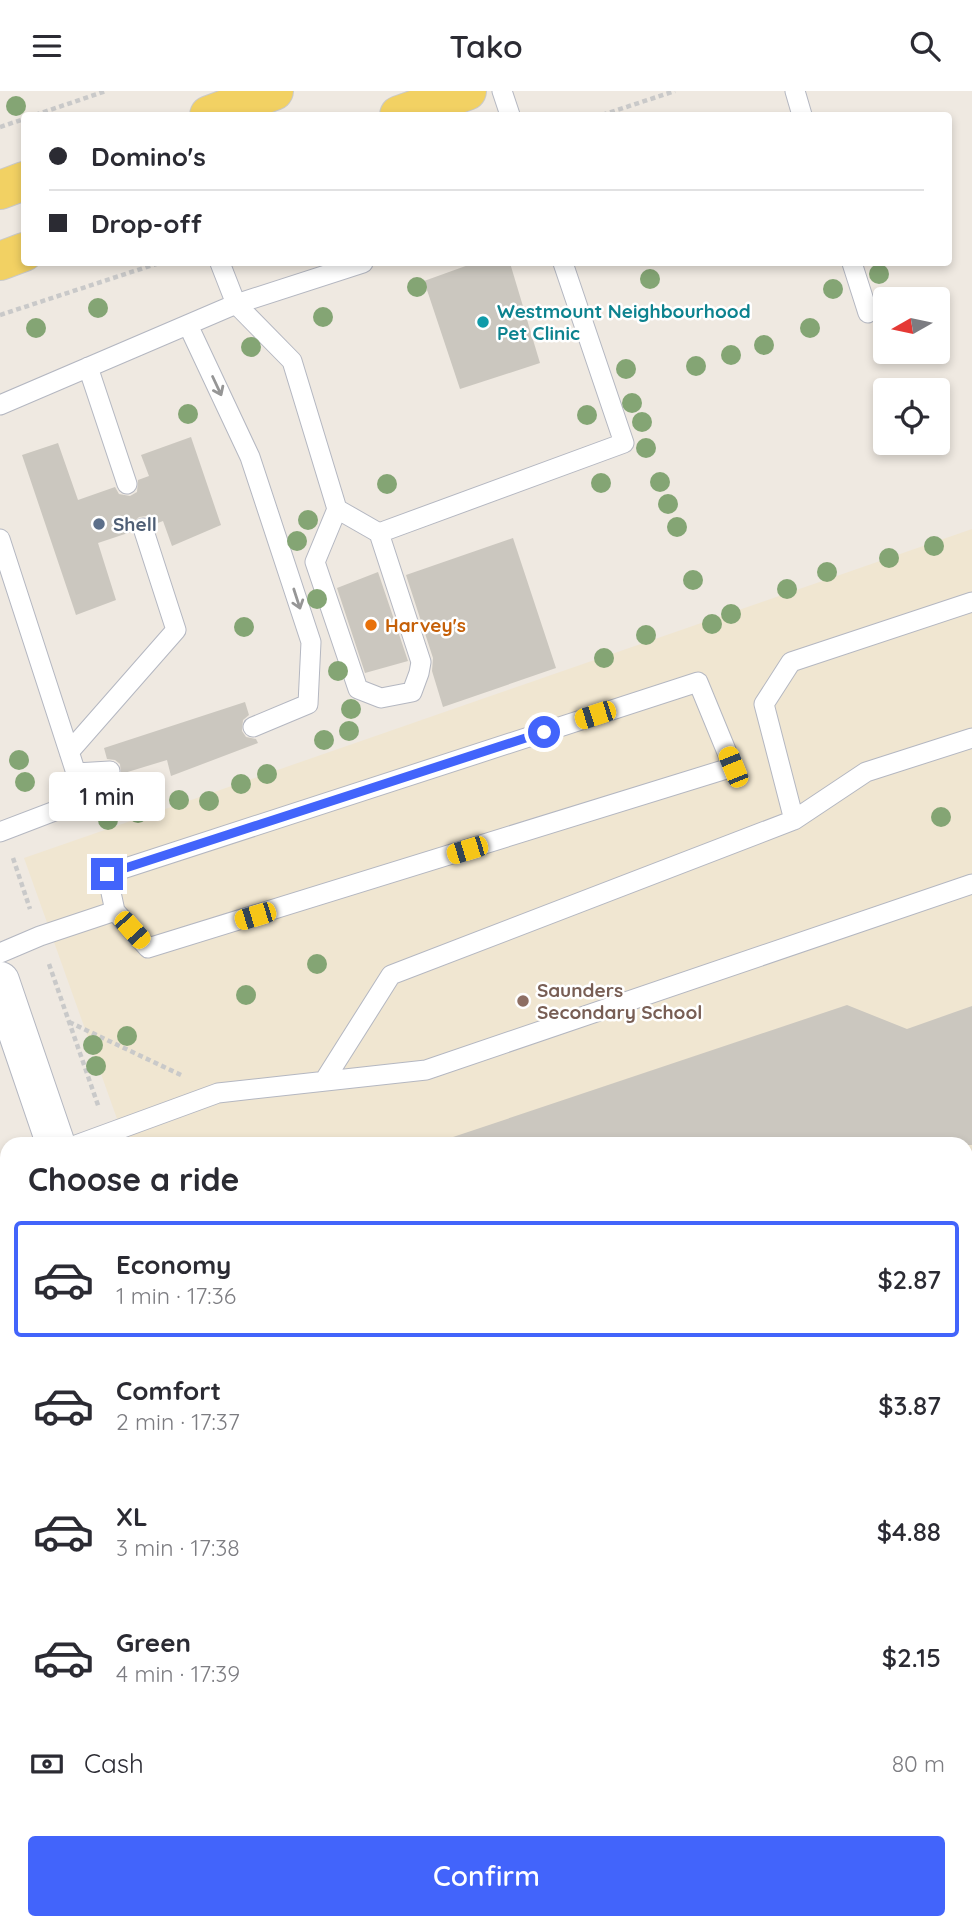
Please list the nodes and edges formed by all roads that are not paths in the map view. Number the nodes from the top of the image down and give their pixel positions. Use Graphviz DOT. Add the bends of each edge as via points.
graph roads {
  1 [pos="274,91"];
  2 [pos="467,91"];
  3 [pos="502,91"];
  4 [pos="795,91"];
  5 [pos="217,112"];
  6 [pos="408,112"];
  7 [pos="509,112"];
  8 [pos="801,112"];
  9 [pos="21,182"];
  10 [pos="0,190"];
  11 [pos="21,253"];
  12 [pos="0,261"];
  13 [pos="221,266"];
  14 [pos="354,266"];
  15 [pos="564,266"];
  16 [pos="853,266"];
  17 [pos="236,304"];
  18 [pos="869,313"];
  19 [pos="188,325"];
  20 [pos="88,367"];
  21 [pos="0,405"];
  22 [pos="127,484"];
  23 [pos="337,509"];
  24 [pos="143,528"];
  25 [pos="379,533"];
  26 [pos="0,539"];
  27 [pos="972,602"];
  28 [pos="253,727"];
  29 [pos="972,738"];
  30 [pos="69,752"];
  31 [pos="110,771"];
  32 [pos="76,773"];
  33 [pos="794,820"];
  34 [pos="2,831"];
  35 [pos="972,884"];
  36 [pos="115,912"];
  37 [pos="0,953"];
  38 [pos="0,981"];
  39 [pos="324,1081"];
  40 [pos="53,1137"];
  41 [pos="97,1137"];
  1 -- 5 [label="main road"];
  2 -- 6 [label="main road"];
  3 -- 7 [label="lane"];
  4 -- 8 [label="lane"];
  9 -- 10 [label="main road"];
  11 -- 12 [label="main road"];
  13 -- 17 [label="lane"];
  14 -- 17 [label="lane"];
  15 -- 25 [label="lane" via="624,443"];
  16 -- 18 [label="lane"];
  17 -- 19 [label="lane"];
  17 -- 23 [label="lane" via="292,361"];
  19 -- 20 [label="lane"];
  19 -- 28 [label="lane, one-way" via="250,457 310,642 308,704"];
  20 -- 21 [label="lane"];
  20 -- 22 [label="lane"];
  23 -- 25 [label="lane"];
  23 -- 25 [label="lane" via="316,562 358,689 381,698 412,692 421,661"];
  24 -- 30 [label="lane" via="176,630"];
  26 -- 30 [label="lane"];
  27 -- 33 [label="lane" via="791,662 764,704"];
  29 -- 33 [label="lane" via="866,772"];
  30 -- 32 [label="lane"];
  31 -- 32 [label="lane"];
  32 -- 34 [label="lane" via="60,809"];
  33 -- 39 [label="lane" via="391,975"];
  35 -- 39 [label="lane" via="426,1070"];
  36 -- 36 [label="lane" via="148,949 733,767 698,682 107,874"];
  36 -- 37 [label="lane"];
  38 -- 40 [label="street"];
  39 -- 41 [label="lane" via="218,1093"];
}
